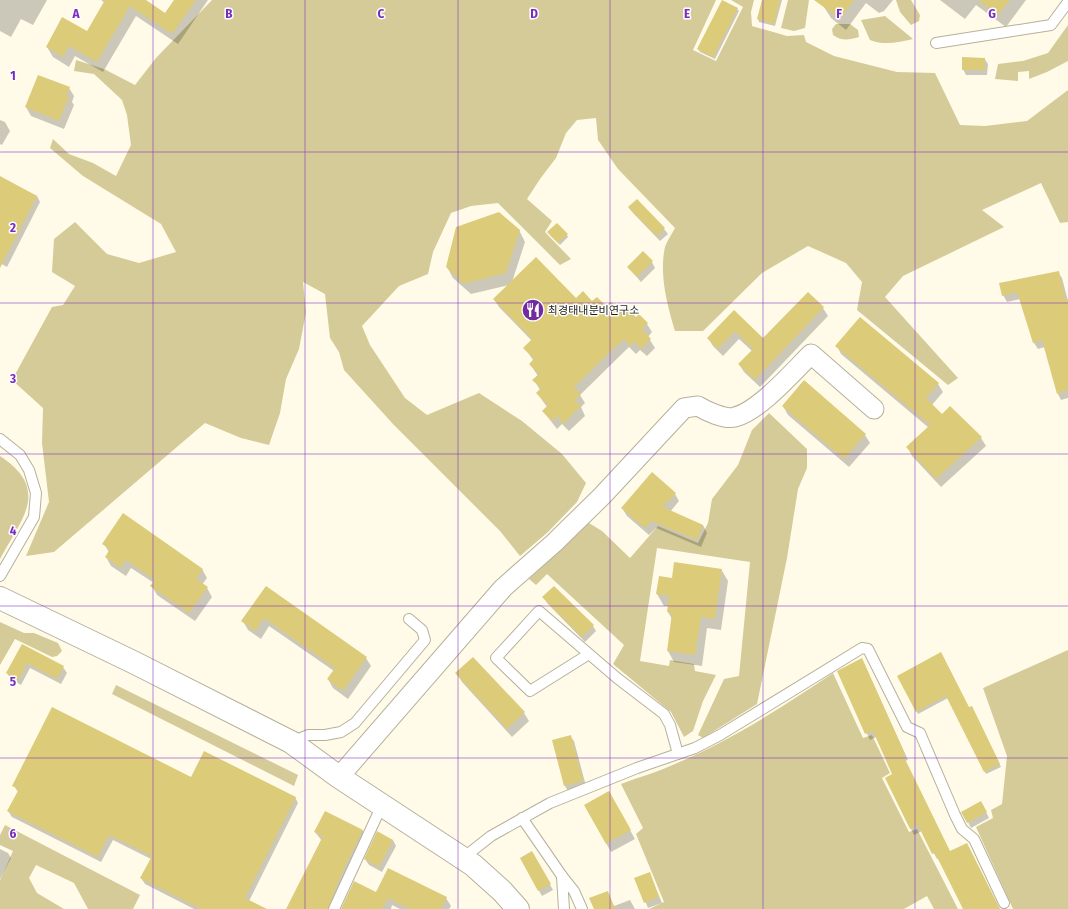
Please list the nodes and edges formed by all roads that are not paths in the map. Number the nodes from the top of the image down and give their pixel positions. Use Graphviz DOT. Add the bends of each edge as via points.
graph roads {
  1 [pos="1068,2"];
  2 [pos="936,42"];
  3 [pos="874,409"];
  4 [pos="0,439"];
  5 [pos="0,576"];
  6 [pos="0,598"];
  7 [pos="409,619"];
  8 [pos="589,654"];
  9 [pos="291,742"];
  10 [pos="678,754"];
  11 [pos="340,777"];
  12 [pos="382,805"];
  13 [pos="522,818"];
  14 [pos="463,858"];
  15 [pos="562,876"];
  16 [pos="1004,904"];
  17 [pos="334,909"];
  18 [pos="518,909"];
  19 [pos="564,909"];
  20 [pos="582,909"];
  1 -- 2 [label="lane" via="1051,25"];
  3 -- 11 [label="street" via="811,354 759,404 735,418 709,413 698,406 684,408 602,496 503,588"];
  4 -- 5 [label="lane" via="20,455 29,470 36,493 34,517"];
  6 -- 9 [label="street"];
  7 -- 9 [label="lane" via="422,630 425,640 355,723 341,732 308,735"];
  8 -- 8 [label="lane" via="539,611 496,658 530,691"];
  8 -- 10 [label="lane" via="664,714 670,725"];
  9 -- 11 [label="street"];
  10 -- 13 [label="lane" via="550,804"];
  10 -- 16 [label="lane" via="720,735 862,648 868,649 907,727 920,733 962,829 974,839"];
  11 -- 12 [label="street"];
  12 -- 14 [label="street"];
  12 -- 17 [label="lane"];
  13 -- 14 [label="lane" via="491,836"];
  13 -- 15 [label="lane"];
  14 -- 18 [label="street" via="502,891"];
  15 -- 19 [label="lane"];
  15 -- 20 [label="lane" via="574,891"];
}
